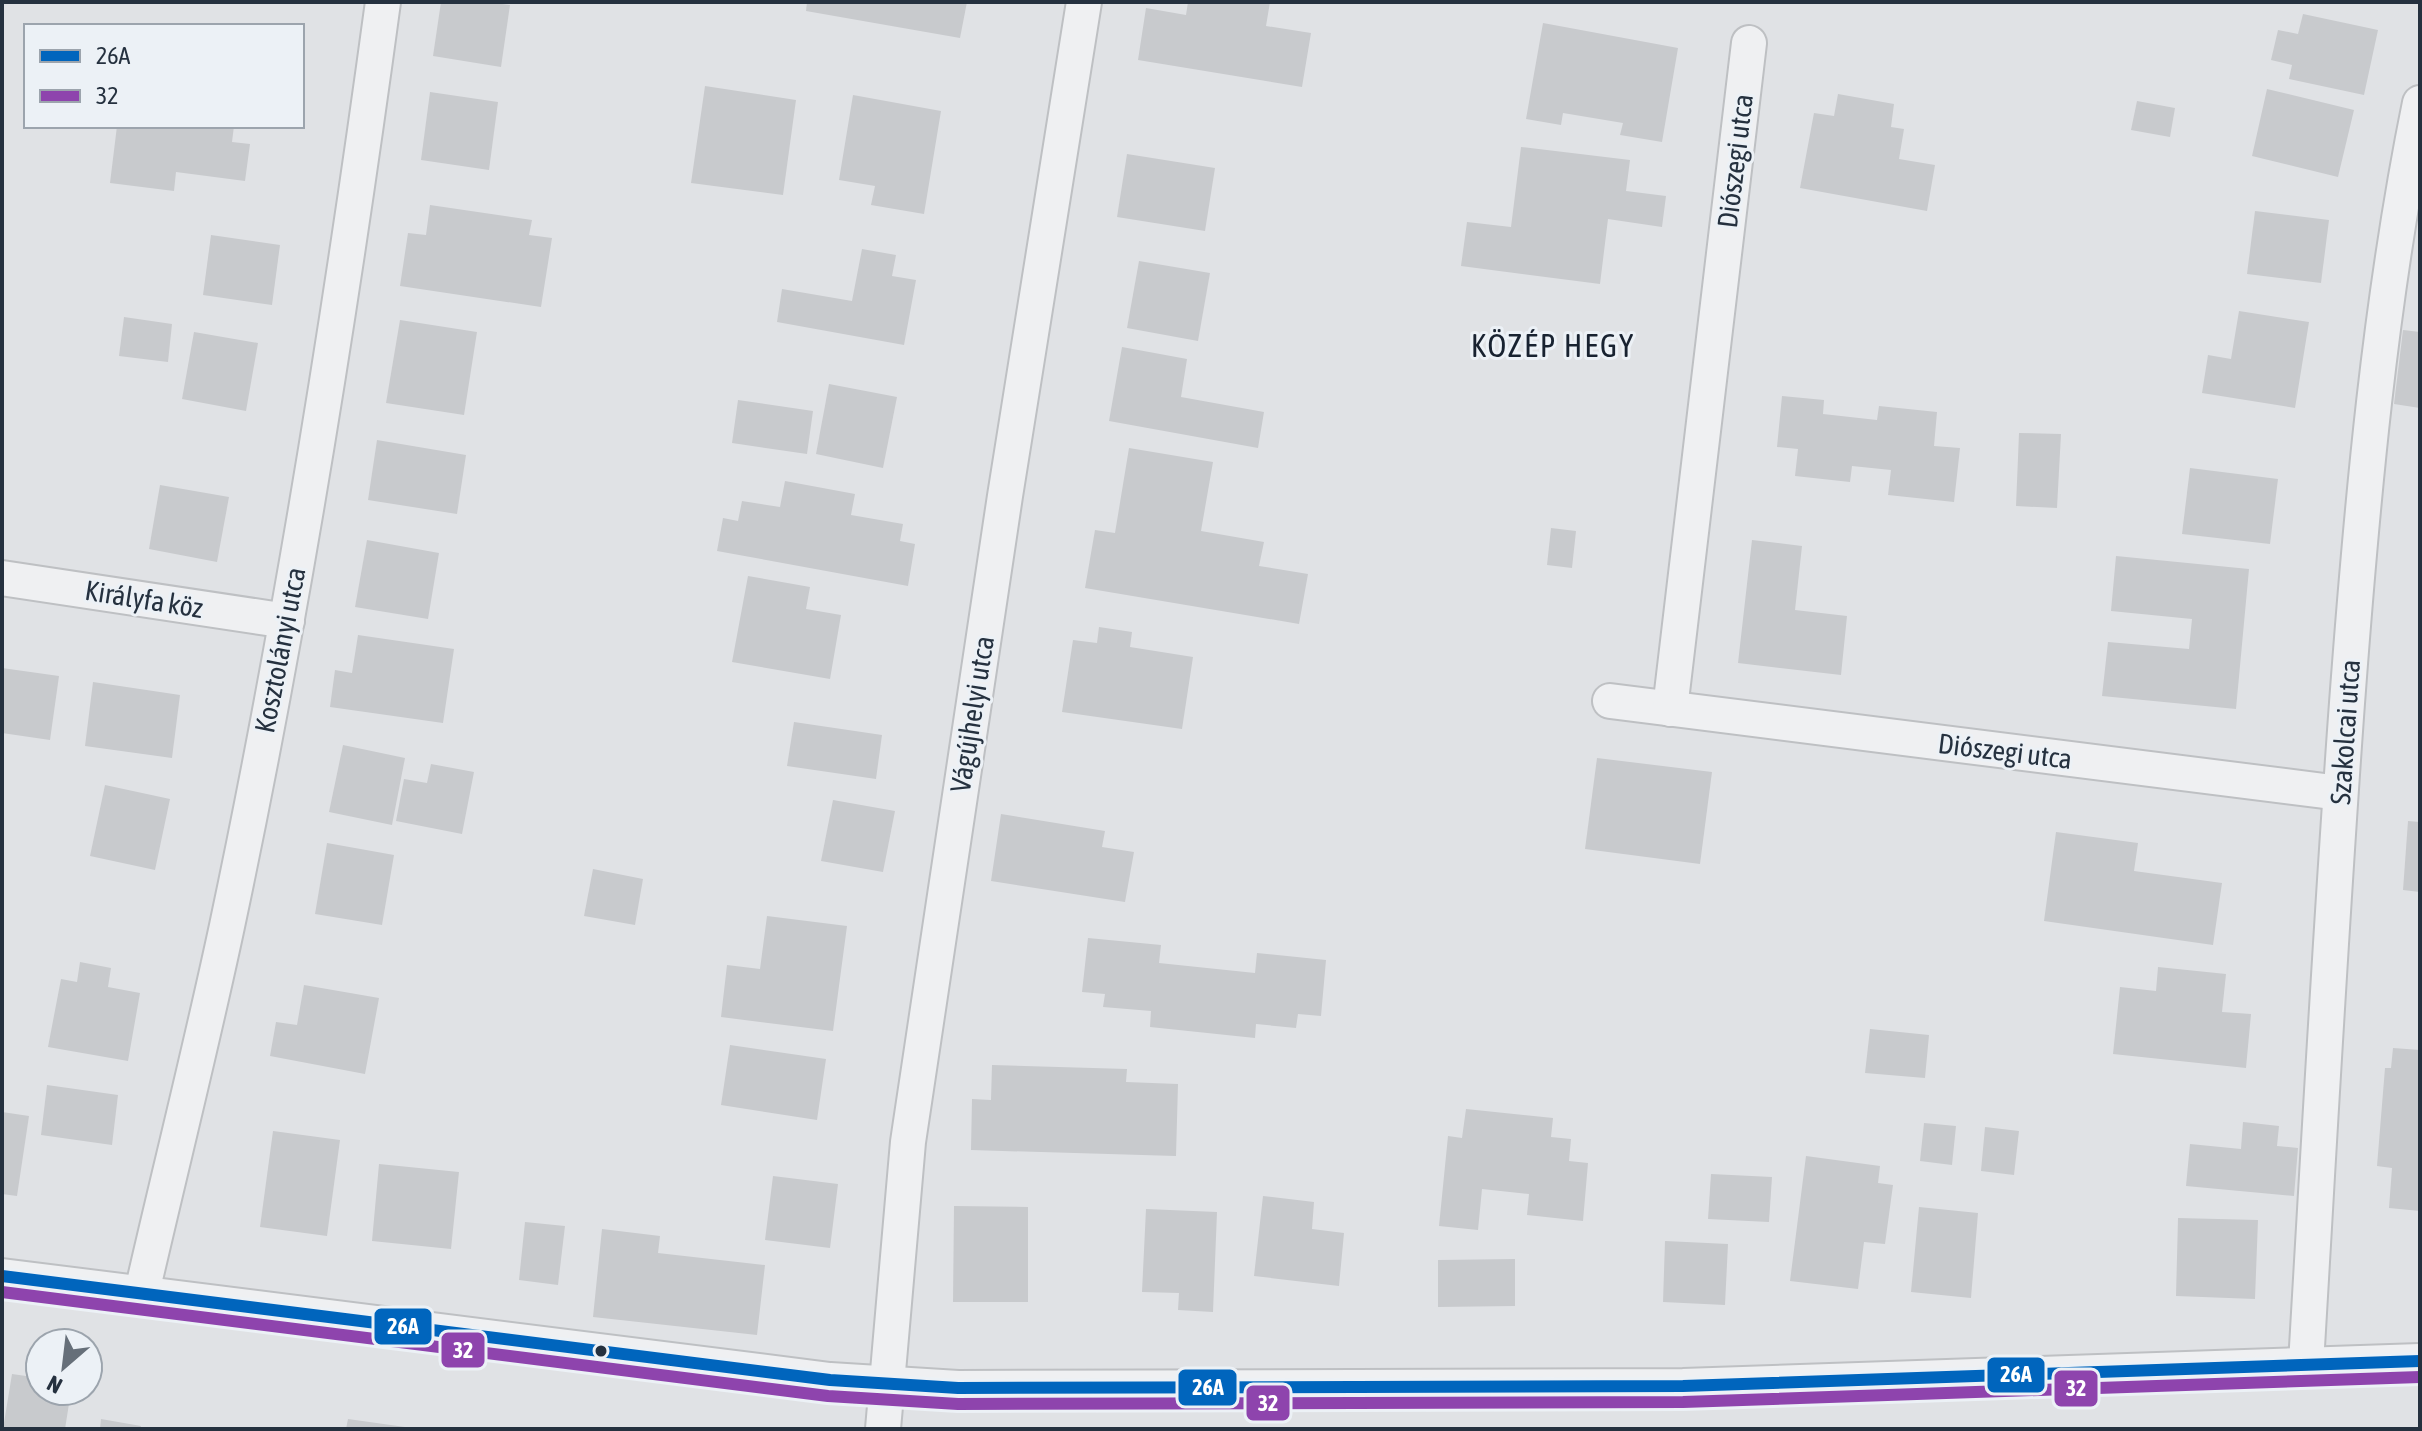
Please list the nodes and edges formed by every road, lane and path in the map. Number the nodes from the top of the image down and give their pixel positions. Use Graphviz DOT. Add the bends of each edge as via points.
graph roads {
  1 [pos="383,2"];
  2 [pos="1084,2"];
  3 [pos="1749,43"];
  4 [pos="2420,103"];
  5 [pos="2,578"];
  6 [pos="287,621"];
  7 [pos="1610,701"];
  8 [pos="1670,709"];
  9 [pos="2340,793"];
  10 [pos="2,1276"];
  11 [pos="142,1292"];
  12 [pos="2420,1361"];
  13 [pos="2306,1364"];
  14 [pos="888,1385"];
  15 [pos="883,1429"];
  1 -- 6 [label="street, Kosztolányi utca" via="341,301"];
  2 -- 14 [label="street, Vágújhelyi utca" via="908,1142"];
  3 -- 8 [label="street, Diószegi utca"];
  4 -- 9 [label="street, Szakolcai utca" via="2384,312"];
  5 -- 6 [label="street, Királyfa köz"];
  6 -- 11 [label="street, Kosztolányi utca" via="227,926"];
  7 -- 8 [label="street, Diószegi utca"];
  8 -- 9 [label="street, Diószegi utca"];
  9 -- 13 [label="street, Szakolcai utca"];
  10 -- 11 [label="street"];
  11 -- 14 [label="street"];
  12 -- 13 [label="street"];
  13 -- 14 [label="street" via="1683,1386"];
  14 -- 15 [label="street, Vágújhelyi utca"];
}
